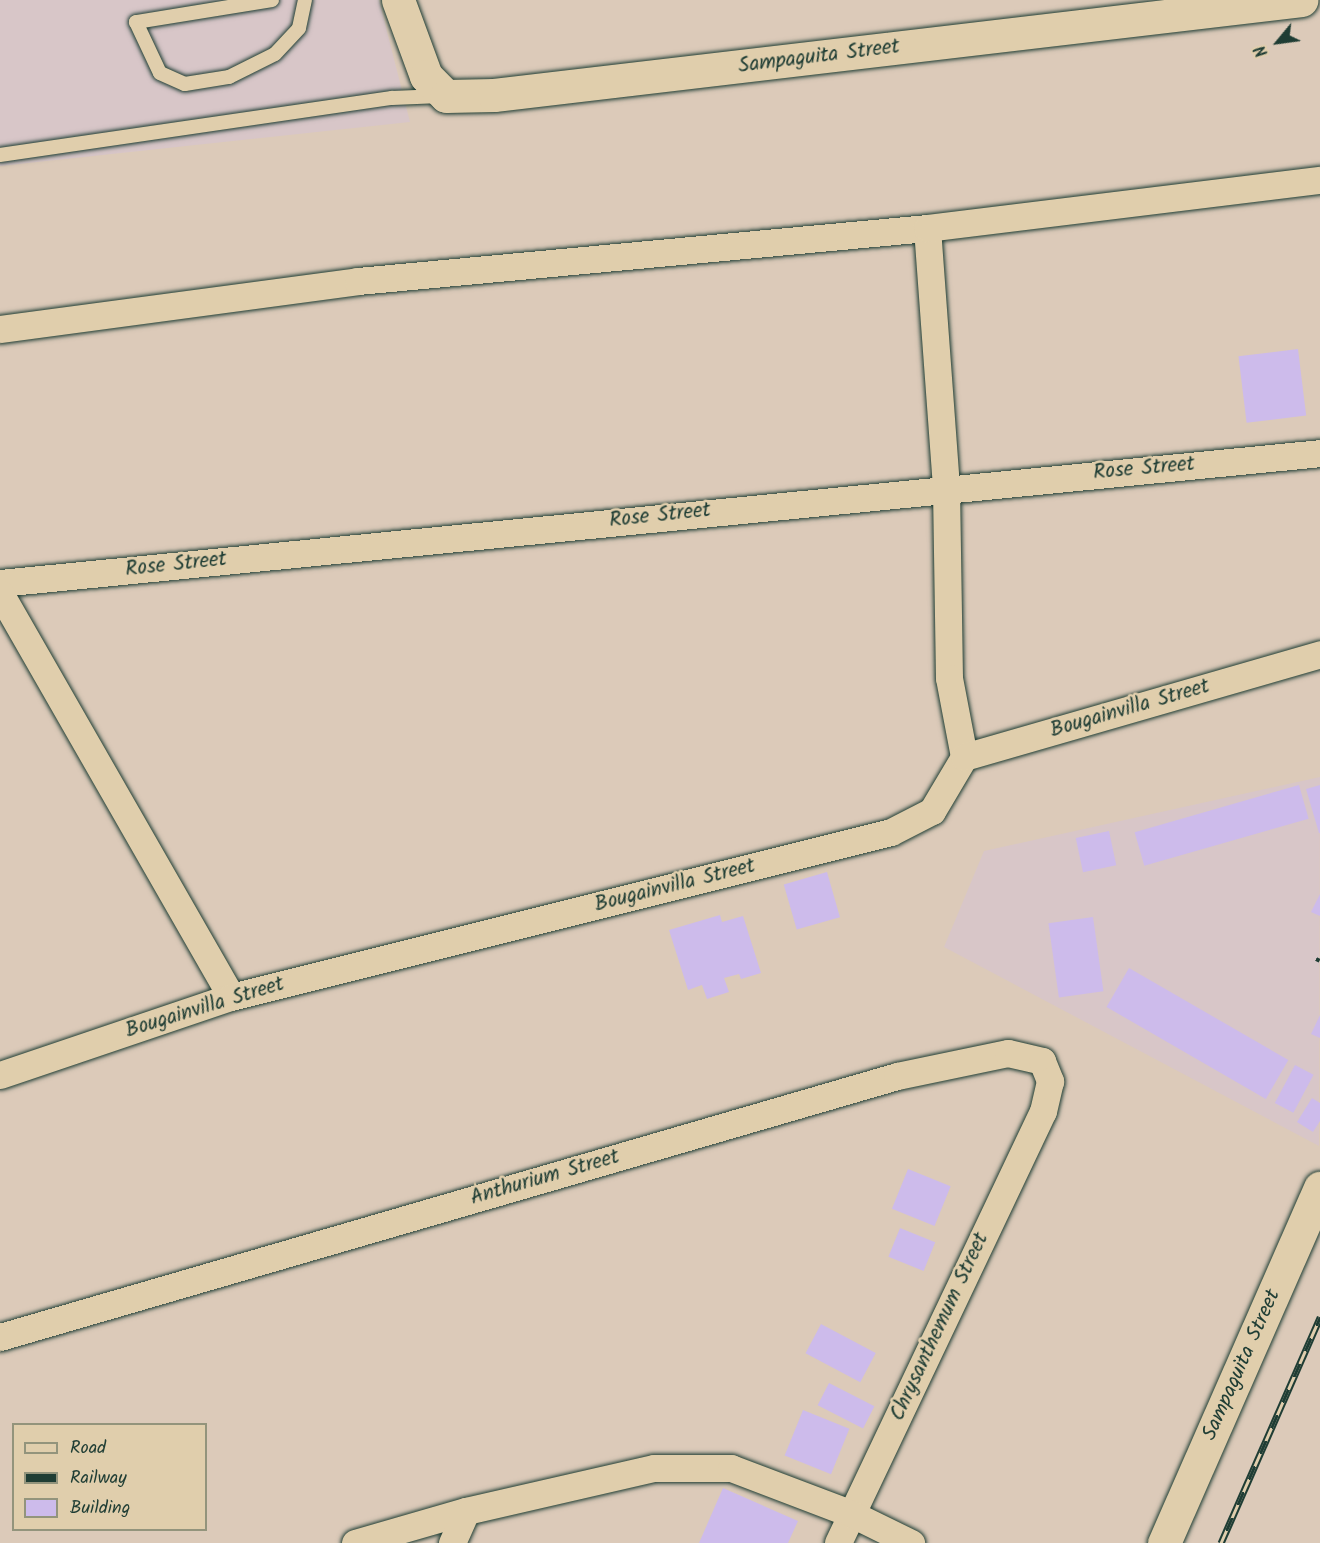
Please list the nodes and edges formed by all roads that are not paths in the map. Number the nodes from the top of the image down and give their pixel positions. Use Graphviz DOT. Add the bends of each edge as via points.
graph roads {
  1 [pos="272,0"];
  2 [pos="305,0"];
  3 [pos="398,0"];
  4 [pos="1301,0"];
  5 [pos="446,96"];
  6 [pos="0,155"];
  7 [pos="1320,180"];
  8 [pos="927,228"];
  9 [pos="0,329"];
  10 [pos="1320,453"];
  11 [pos="946,488"];
  12 [pos="0,583"];
  13 [pos="0,593"];
  14 [pos="1320,654"];
  15 [pos="964,757"];
  16 [pos="231,997"];
  17 [pos="0,1075"];
  18 [pos="1043,1111"];
  19 [pos="1320,1188"];
  20 [pos="0,1337"];
  21 [pos="466,1511"];
  22 [pos="852,1514"];
  23 [pos="355,1543"];
  24 [pos="452,1543"];
  25 [pos="838,1543"];
  26 [pos="911,1543"];
  27 [pos="1164,1543"];
  1 -- 2 [label="lane" via="136,22 160,73 184,84 229,77 275,54 299,28"];
  3 -- 5 [label="street" via="426,76"];
  4 -- 5 [label="street, Sampaguita Street" via="494,96"];
  5 -- 6 [label="lane" via="392,98"];
  7 -- 8 [label="street"];
  8 -- 9 [label="street" via="358,281"];
  8 -- 11 [label="street"];
  10 -- 11 [label="street, Rose Street"];
  11 -- 12 [label="street, Rose Street"];
  11 -- 15 [label="street" via="949,678"];
  13 -- 16 [label="street"];
  14 -- 15 [label="street, Bougainvilla Street"];
  15 -- 16 [label="street, Bougainvilla Street" via="932,811 891,832"];
  16 -- 17 [label="street, Bougainvilla Street"];
  18 -- 20 [label="street, Anthurium Street" via="1050,1081 1042,1061 1008,1053 897,1076"];
  18 -- 22 [label="street, Chrysanthemum Street"];
  19 -- 27 [label="street, Sampaguita Street"];
  21 -- 22 [label="street" via="654,1468 731,1468"];
  21 -- 23 [label="street"];
  21 -- 24 [label="street"];
  22 -- 25 [label="street, Chrysanthemum Street"];
  22 -- 26 [label="street"];
}
